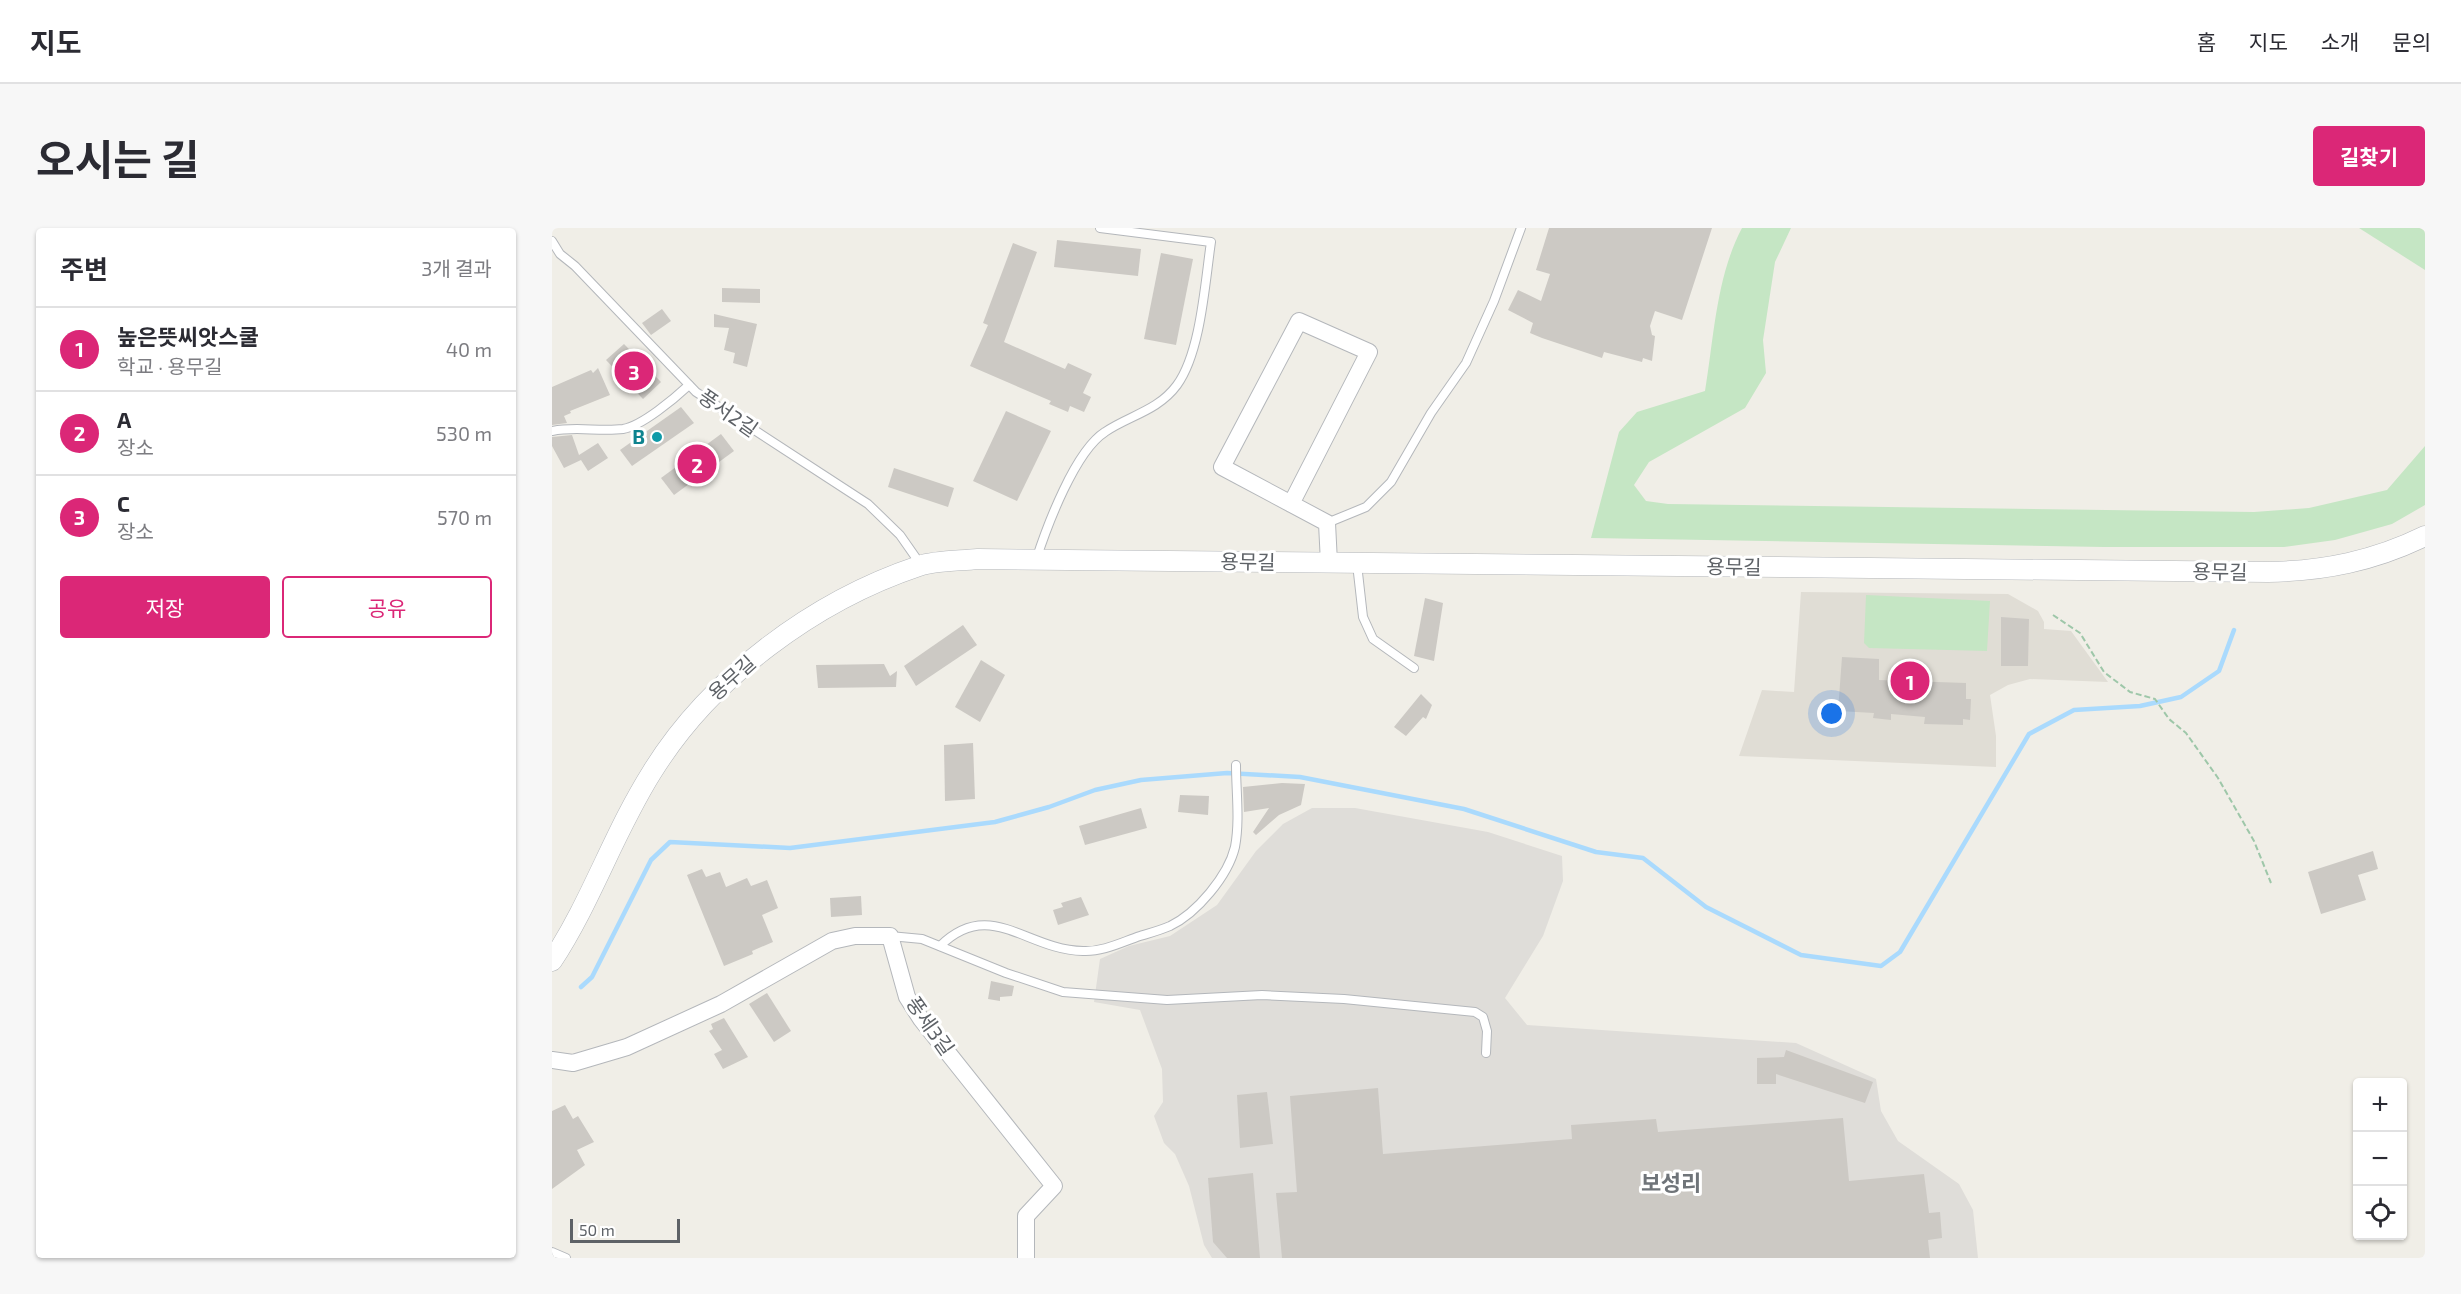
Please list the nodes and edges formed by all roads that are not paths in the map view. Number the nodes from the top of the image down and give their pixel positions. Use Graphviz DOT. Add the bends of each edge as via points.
graph roads {
  1 [pos="1100,228"];
  2 [pos="1521,228"];
  3 [pos="552,241"];
  4 [pos="556,255"];
  5 [pos="689,385"];
  6 [pos="552,431"];
  7 [pos="1291,504"];
  8 [pos="1327,523"];
  9 [pos="2425,536"];
  10 [pos="1036,560"];
  11 [pos="1329,563"];
  12 [pos="1357,563"];
  13 [pos="921,565"];
  14 [pos="1414,668"];
  15 [pos="1236,767"];
  16 [pos="890,936"];
  17 [pos="940,945"];
  18 [pos="552,961"];
  19 [pos="1486,1053"];
  20 [pos="552,1060"];
  21 [pos="552,1252"];
  22 [pos="567,1258"];
  23 [pos="1026,1258"];
  1 -- 10 [label="lane" via="1210,242 1202,310 1177,385 1151,408 1092,442 1052,511"];
  2 -- 8 [label="lane" via="1466,363 1431,413 1406,460 1366,507"];
  3 -- 4 [label="lane, 풍서2길"];
  4 -- 5 [label="lane, 풍서2길" via="598,290"];
  5 -- 6 [label="lane" via="624,429"];
  5 -- 13 [label="lane, 풍서2길" via="868,504 900,535"];
  7 -- 7 [label="street" via="1222,467 1299,321 1369,352"];
  7 -- 8 [label="street"];
  8 -- 11 [label="street"];
  9 -- 12 [label="street, 용무길" via="2354,564 2295,572"];
  10 -- 11 [label="street, 용무길"];
  10 -- 13 [label="street, 용무길" via="978,559"];
  11 -- 12 [label="street, 용무길"];
  12 -- 14 [label="lane" via="1363,617 1372,639"];
  13 -- 18 [label="street, 용무길" via="839,601 772,643 708,697 651,773"];
  15 -- 17 [label="lane" via="1237,824 1234,848 1222,880 1172,925 1099,951 1053,948 996,925 977,924 956,931"];
  16 -- 17 [label="lane"];
  16 -- 20 [label="street" via="855,936 832,941 721,1004 627,1047 573,1063"];
  16 -- 23 [label="street, 풍세3길" via="907,997 921,1019 1054,1186 1026,1216"];
  17 -- 19 [label="lane" via="1063,992 1167,1000 1262,995 1475,1012 1483,1017 1487,1031"];
  21 -- 22 [label="lane"];
}
